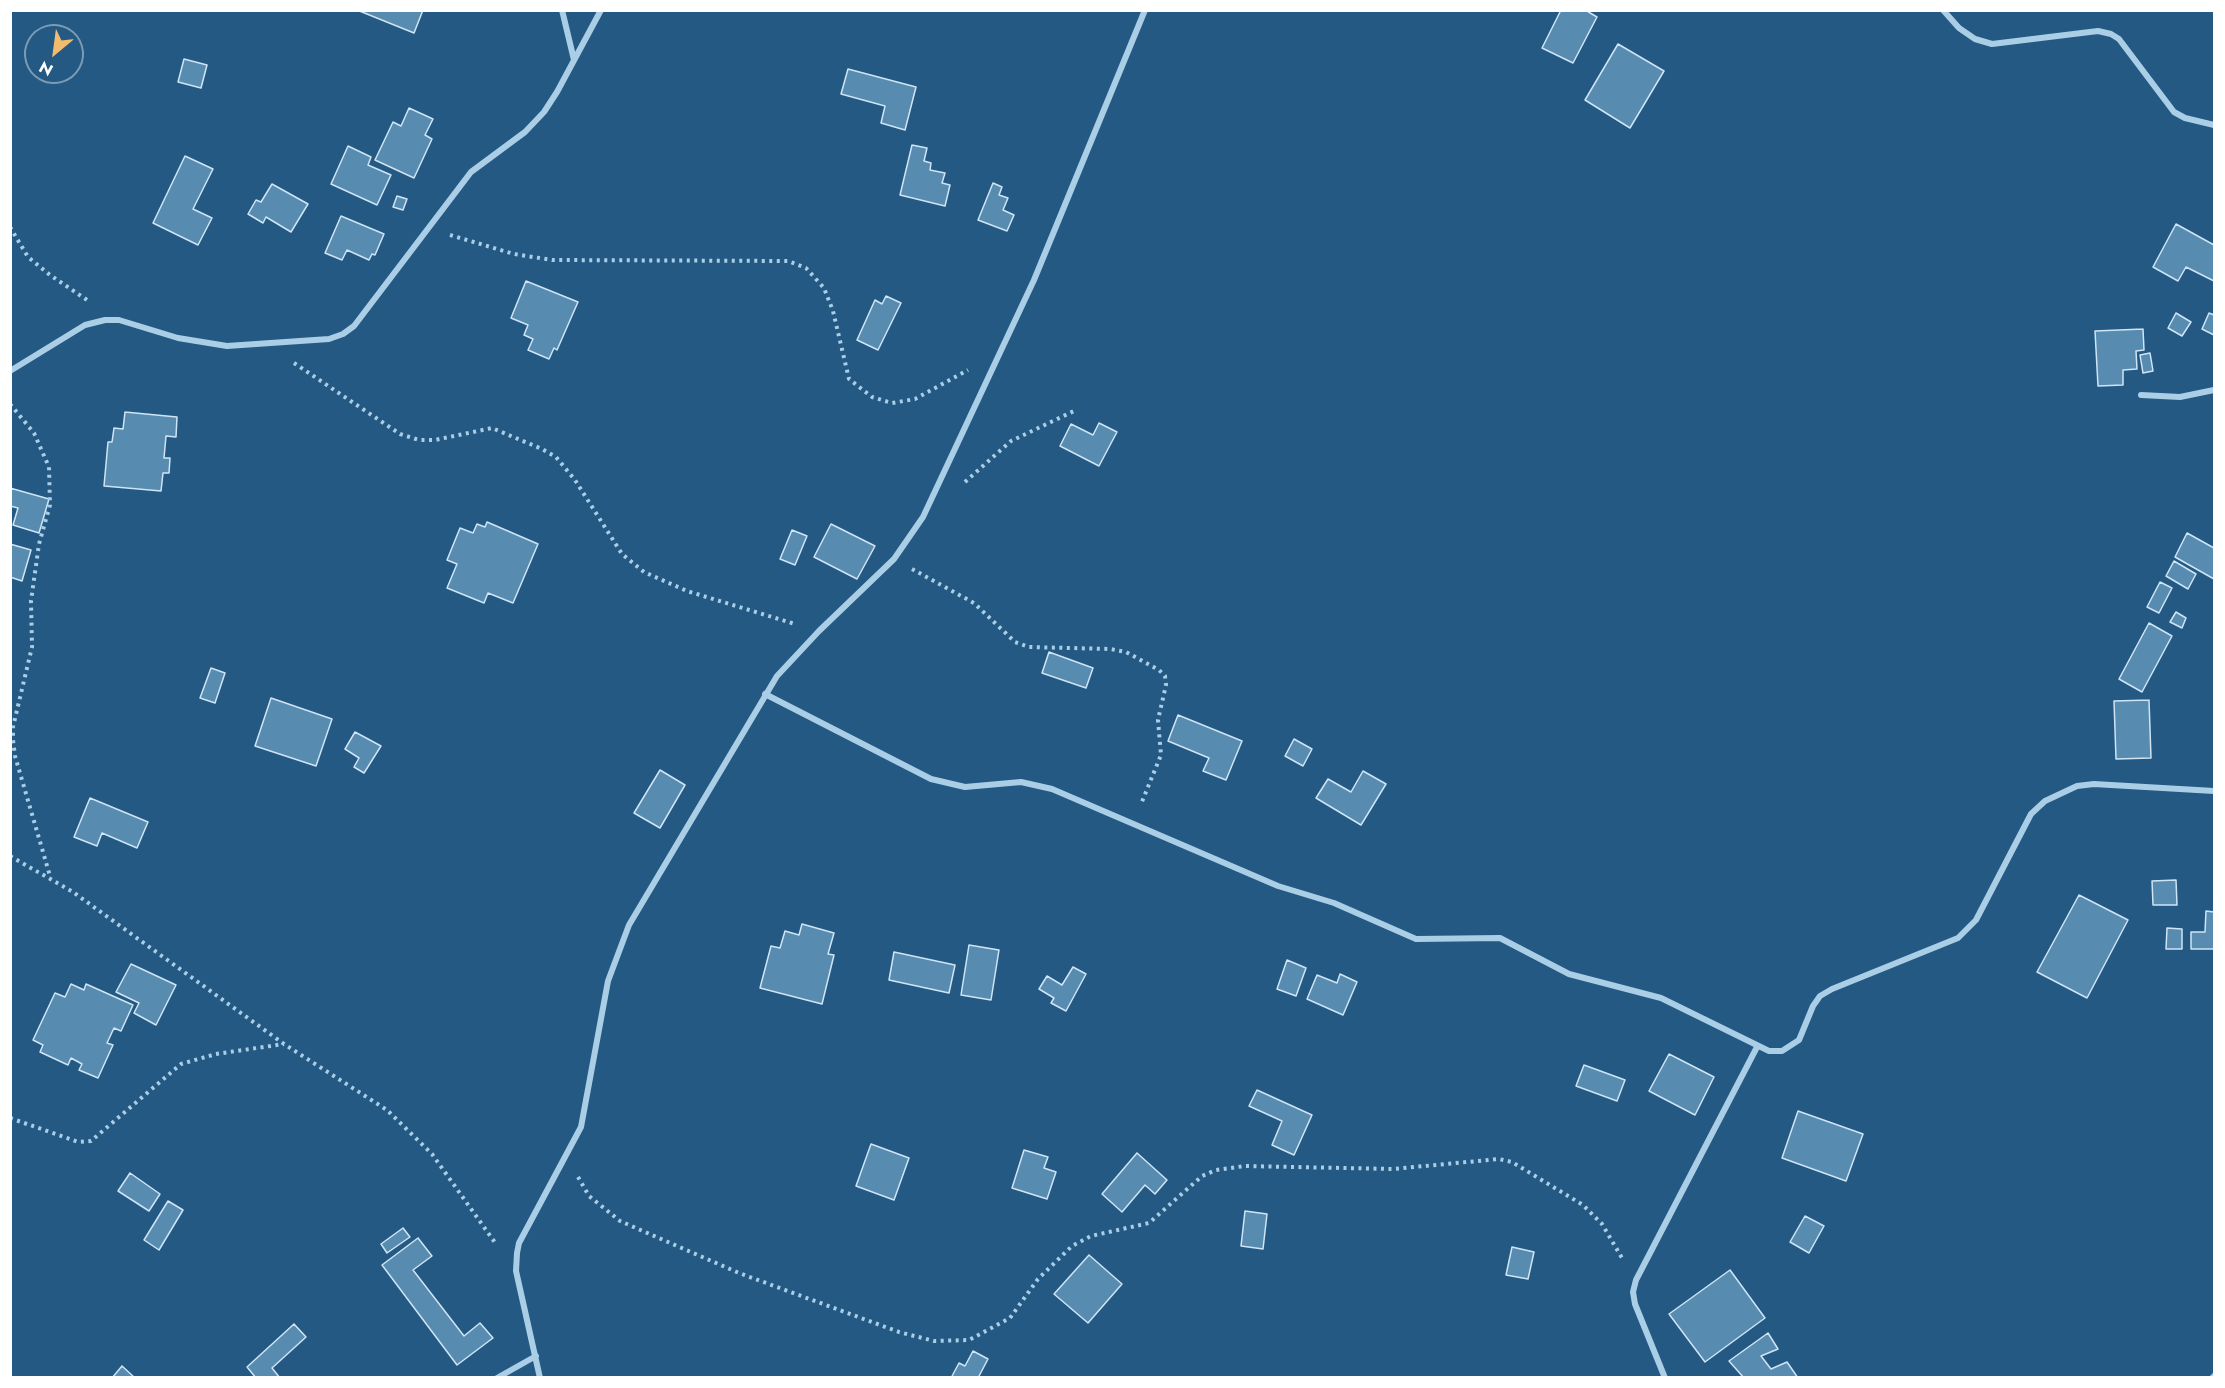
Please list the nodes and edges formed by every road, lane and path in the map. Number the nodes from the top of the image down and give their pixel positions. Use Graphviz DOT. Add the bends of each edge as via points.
graph roads {
  1 [pos="562,10"];
  2 [pos="601,10"];
  3 [pos="1145,10"];
  4 [pos="1943,10"];
  5 [pos="574,60"];
  6 [pos="2214,125"];
  7 [pos="10,227"];
  8 [pos="428,229"];
  9 [pos="119,320"];
  10 [pos="266,343"];
  11 [pos="1000,352"];
  12 [pos="10,371"];
  13 [pos="2214,390"];
  14 [pos="2141,395"];
  15 [pos="10,404"];
  16 [pos="1074,411"];
  17 [pos="960,486"];
  18 [pos="894,559"];
  19 [pos="819,631"];
  20 [pos="765,694"];
  21 [pos="2214,791"];
  22 [pos="1131,824"];
  23 [pos="10,856"];
  24 [pos="50,877"];
  25 [pos="284,1044"];
  26 [pos="1757,1047"];
  27 [pos="10,1118"];
  28 [pos="569,1154"];
  29 [pos="516,1271"];
  30 [pos="1636,1280"];
  31 [pos="536,1356"];
  32 [pos="496,1377"];
  33 [pos="540,1377"];
  34 [pos="1665,1377"];
  1 -- 5 [label="street"];
  2 -- 5 [label="street"];
  3 -- 11 [label="street" via="1034,280"];
  4 -- 6 [label="street" via="1974,39 1992,44 2097,31 2111,34 2119,39 2174,112"];
  5 -- 8 [label="street" via="544,112 525,132 471,172"];
  7 -- 9 [label="path" via="28,256 42,269"];
  8 -- 10 [label="street" via="354,326 343,334 329,339"];
  8 -- 11 [label="path" via="514,254 552,260 788,261 806,268 824,288 849,379 872,397 892,403 915,399"];
  9 -- 10 [label="street" via="201,343"];
  9 -- 12 [label="street" via="85,325"];
  10 -- 19 [label="path" via="400,434 435,440 492,428 542,448 556,457 575,480 621,554 644,573 687,591"];
  11 -- 18 [label="street" via="923,517"];
  13 -- 14 [label="street" via="2180,397"];
  15 -- 24 [label="path" via="33,434 49,467 50,505 39,543 31,601 32,647 13,740"];
  16 -- 17 [label="path" via="1011,441"];
  18 -- 19 [label="street"];
  18 -- 22 [label="path" via="975,603 1016,642 1029,647 1125,652 1165,676 1158,720 1161,755"];
  19 -- 20 [label="street" via="790,660"];
  20 -- 22 [label="street" via="948,785 1037,784"];
  20 -- 28 [label="street" via="629,925 608,981 581,1127"];
  21 -- 26 [label="street" via="2094,784 2078,786 2045,801 2031,814 1976,920 1958,938 1832,988 1820,996 1799,1040 1782,1051"];
  22 -- 26 [label="street" via="1416,939 1500,938 1569,974 1660,998"];
  23 -- 24 [label="path"];
  24 -- 25 [label="path"];
  25 -- 27 [label="path" via="216,1054 181,1064 91,1141 78,1142"];
  25 -- 29 [label="path" via="387,1110 432,1154"];
  26 -- 30 [label="street"];
  28 -- 29 [label="street" via="519,1243"];
  28 -- 30 [label="path" via="589,1196 620,1221 740,1273 899,1332 934,1341 969,1340 1010,1318 1038,1279 1072,1246 1091,1236 1149,1223 1202,1176 1245,1166 1393,1168 1482,1159 1512,1162 1583,1205 1602,1224"];
  29 -- 31 [label="street"];
  30 -- 34 [label="street" via="1635,1304"];
  31 -- 32 [label="street"];
  31 -- 33 [label="street"];
}
